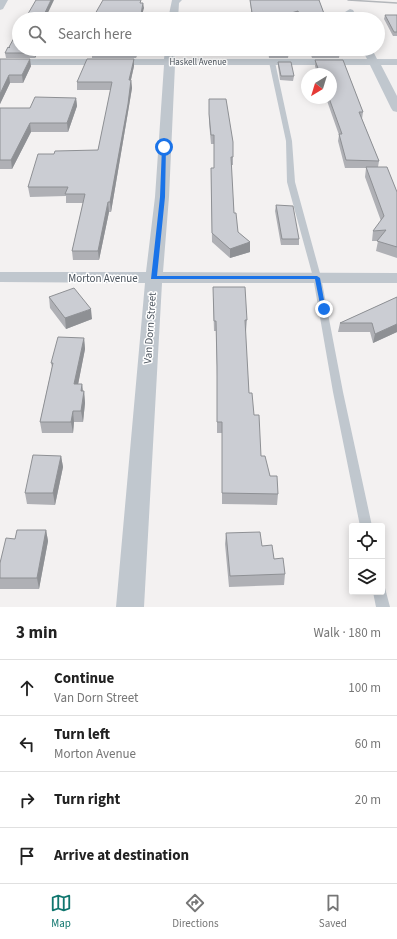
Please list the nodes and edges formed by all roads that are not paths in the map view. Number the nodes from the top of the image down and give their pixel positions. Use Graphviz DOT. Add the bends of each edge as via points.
graph roads {
  1 [pos="4,0"];
  2 [pos="178,0"];
  3 [pos="0,7"];
  4 [pos="174,12"];
  5 [pos="170,56"];
  6 [pos="371,56"];
  7 [pos="0,62"];
  8 [pos="272,62"];
  9 [pos="374,62"];
  10 [pos="397,62"];
  11 [pos="397,108"];
  12 [pos="0,277"];
  13 [pos="154,278"];
  14 [pos="317,278"];
  15 [pos="397,278"];
  16 [pos="365,523"];
  17 [pos="381,595"];
  18 [pos="130,607"];
  19 [pos="383,607"];
  1 -- 3 [label="street"];
  2 -- 4 [label="street" via="175,2"];
  5 -- 7 [label="street, Haskell Avenue"];
  5 -- 8 [label="street, Haskell Avenue"];
  5 -- 13 [label="street, Van Dorn Street" via="162,197"];
  6 -- 9 [label="street"];
  8 -- 9 [label="street, Haskell Avenue"];
  8 -- 14 [label="lane" via="289,141 291,182"];
  9 -- 10 [label="street, Haskell Avenue"];
  9 -- 11 [label="street"];
  12 -- 13 [label="street, Morton Avenue"];
  13 -- 14 [label="street, Morton Avenue"];
  13 -- 18 [label="street, Van Dorn Street"];
  14 -- 15 [label="street, Morton Avenue"];
  14 -- 16 [label="lane"];
  17 -- 19 [label="lane"];
}
